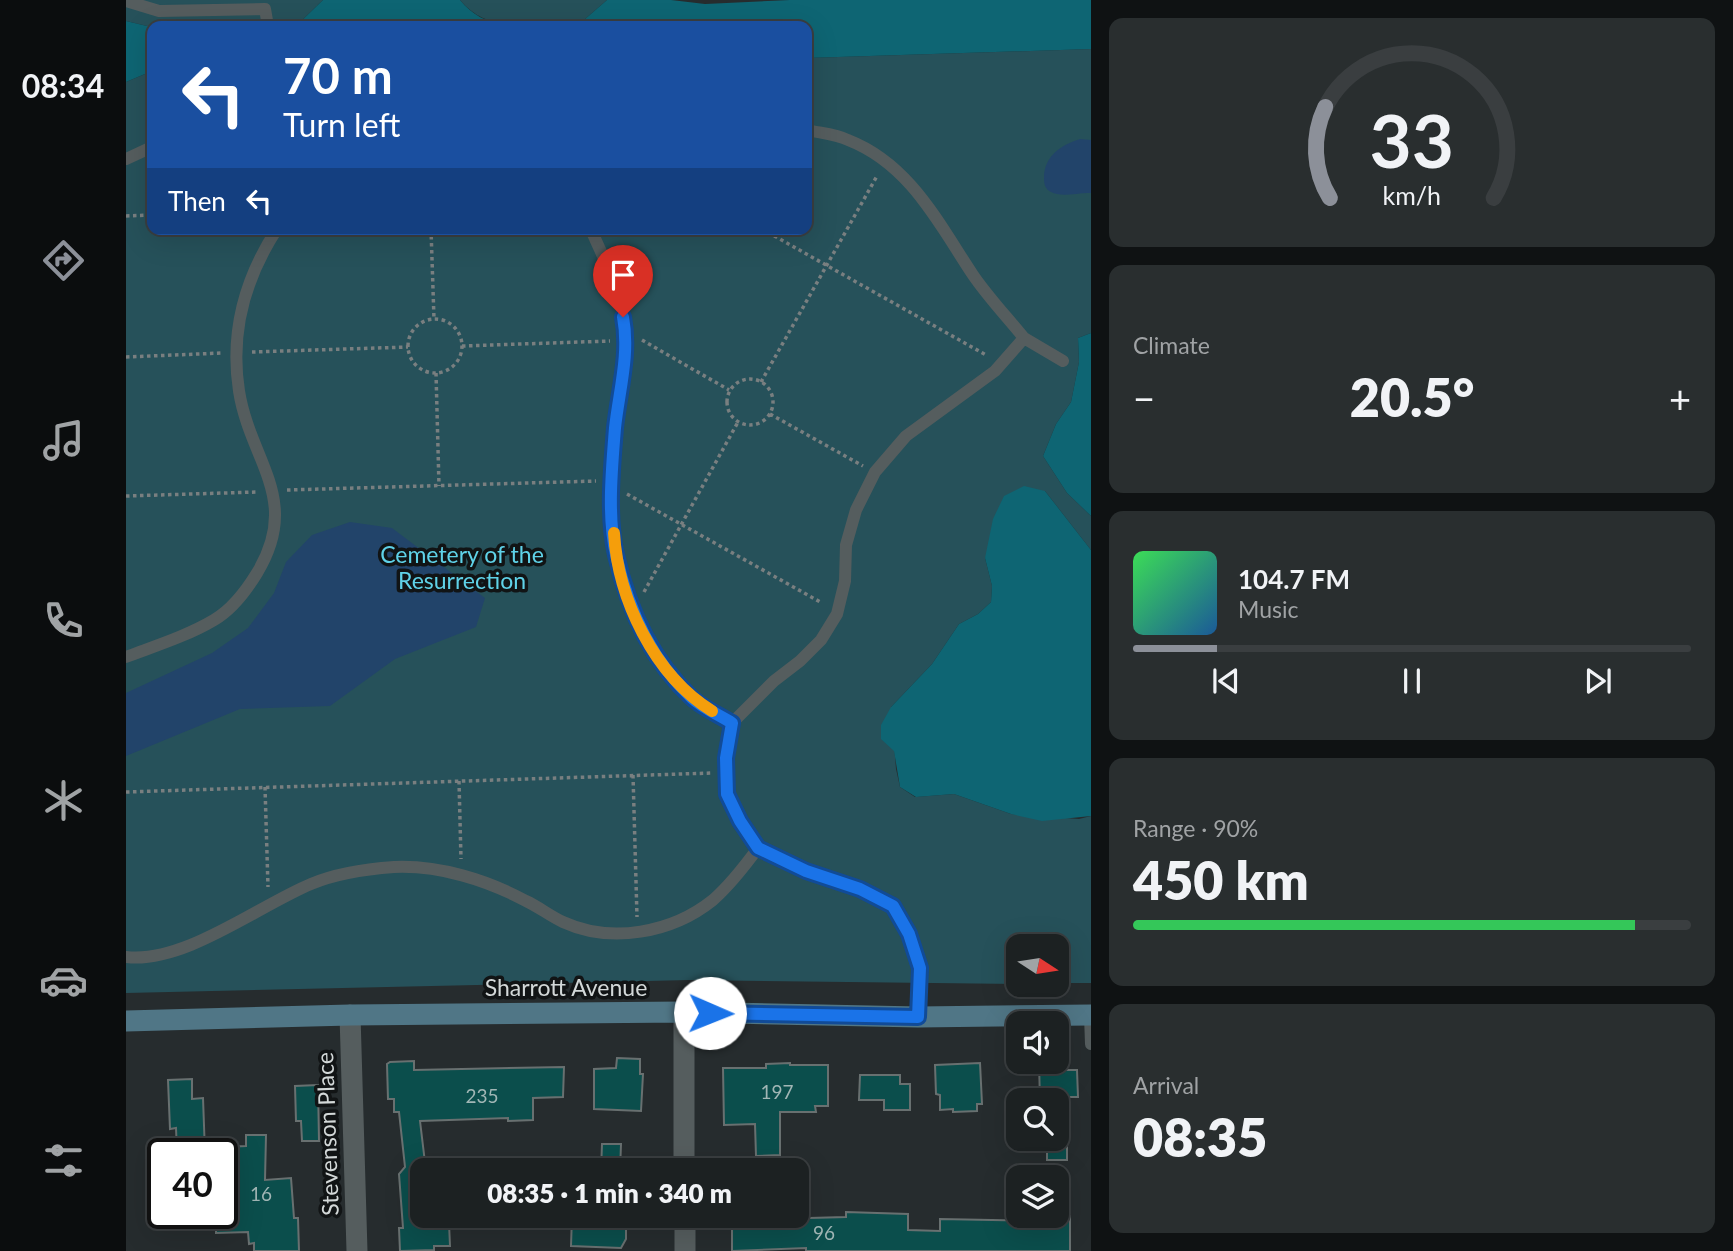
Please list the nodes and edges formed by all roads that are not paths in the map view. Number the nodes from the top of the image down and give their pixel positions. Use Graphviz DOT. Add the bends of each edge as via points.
graph roads {
  1 [pos="126,1"];
  2 [pos="267,21"];
  3 [pos="812,131"];
  4 [pos="147,149"];
  5 [pos="126,159"];
  6 [pos="274,235"];
  7 [pos="595,235"];
  8 [pos="1024,338"];
  9 [pos="1063,361"];
  10 [pos="126,657"];
  11 [pos="732,723"];
  12 [pos="758,848"];
  13 [pos="126,957"];
  14 [pos="684,1012"];
  15 [pos="350,1015"];
  16 [pos="1090,1015"];
  17 [pos="918,1017"];
  18 [pos="126,1021"];
  19 [pos="1091,1044"];
  20 [pos="684,1158"];
  21 [pos="685,1228"];
  22 [pos="357,1251"];
  23 [pos="685,1251"];
  1 -- 2 [label="lane" via="159,11 265,9"];
  3 -- 8 [label="lane" via="848,139 902,176 927,203 975,278"];
  4 -- 5 [label="lane"];
  6 -- 10 [label="lane" via="250,279 237,342 239,392 276,509 268,549 243,596 216,620"];
  7 -- 11 [label="lane" via="626,334 611,491 615,553 633,614 664,667 694,699"];
  8 -- 9 [label="lane"];
  8 -- 11 [label="lane" via="995,371 906,436 875,472 856,510 846,545 845,581 837,614 800,662"];
  11 -- 12 [label="lane" via="726,758 727,794"];
  12 -- 13 [label="lane" via="712,901 654,930 619,934 589,930 468,877 396,867 351,872 312,883 171,952"];
  12 -- 17 [label="lane" via="893,906 920,968"];
  14 -- 15 [label="street, Sharrott Avenue"];
  14 -- 17 [label="street, Sharrott Avenue"];
  14 -- 20 [label="street"];
  15 -- 18 [label="street, Sharrott Avenue"];
  15 -- 22 [label="street, Stevenson Place"];
  16 -- 17 [label="street, Sharrott Avenue"];
  16 -- 19 [label="lane"];
  21 -- 23 [label="street"];
}
